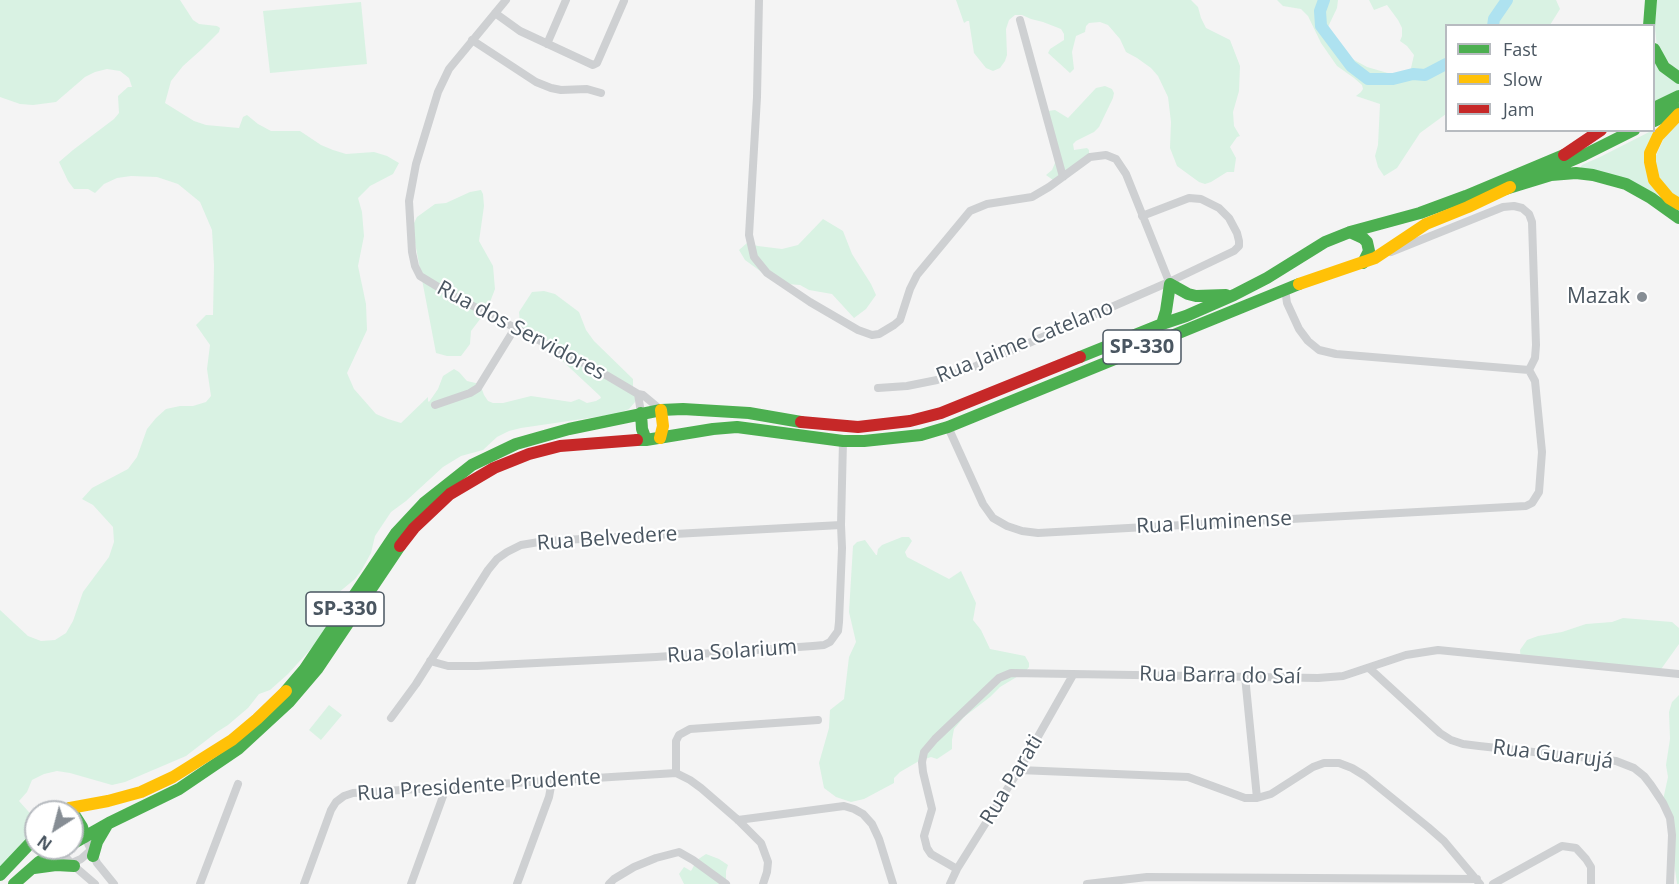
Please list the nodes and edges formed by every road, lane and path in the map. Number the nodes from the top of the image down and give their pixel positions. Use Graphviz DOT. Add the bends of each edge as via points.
graph roads {
  1 [pos="506,0"];
  2 [pos="566,0"];
  3 [pos="759,0"];
  4 [pos="1643,0"];
  5 [pos="1652,0"];
  6 [pos="624,1"];
  7 [pos="495,13"];
  8 [pos="1020,20"];
  9 [pos="1641,24"];
  10 [pos="1649,24"];
  11 [pos="472,40"];
  12 [pos="547,44"];
  13 [pos="1655,52"];
  14 [pos="1679,78"];
  15 [pos="601,93"];
  16 [pos="1679,96"];
  17 [pos="1655,107"];
  18 [pos="1679,109"];
  19 [pos="1679,114"];
  20 [pos="1655,120"];
  21 [pos="1598,132"];
  22 [pos="1612,132"];
  23 [pos="1630,132"];
  24 [pos="1564,154"];
  25 [pos="1062,177"];
  26 [pos="1502,190"];
  27 [pos="1679,204"];
  28 [pos="1143,216"];
  29 [pos="1679,218"];
  30 [pos="1350,232"];
  31 [pos="1375,258"];
  32 [pos="1363,263"];
  33 [pos="1169,283"];
  34 [pos="1285,289"];
  35 [pos="1234,295"];
  36 [pos="1162,324"];
  37 [pos="515,328"];
  38 [pos="1529,370"];
  39 [pos="878,388"];
  40 [pos="638,394"];
  41 [pos="435,405"];
  42 [pos="661,410"];
  43 [pos="641,413"];
  44 [pos="948,427"];
  45 [pos="660,438"];
  46 [pos="646,440"];
  47 [pos="843,441"];
  48 [pos="841,525"];
  49 [pos="430,662"];
  50 [pos="1369,668"];
  51 [pos="1679,674"];
  52 [pos="1073,675"];
  53 [pos="1245,676"];
  54 [pos="391,718"];
  55 [pos="818,720"];
  56 [pos="1019,770"];
  57 [pos="676,773"];
  58 [pos="552,781"];
  59 [pos="238,784"];
  60 [pos="446,788"];
  61 [pos="1257,798"];
  62 [pos="84,806"];
  63 [pos="738,819"];
  64 [pos="109,823"];
  65 [pos="84,834"];
  66 [pos="85,837"];
  67 [pos="24,850"];
  68 [pos="92,854"];
  69 [pos="43,860"];
  70 [pos="69,860"];
  71 [pos="73,865"];
  72 [pos="33,868"];
  73 [pos="957,869"];
  74 [pos="0,875"];
  75 [pos="1270,881"];
  76 [pos="1479,881"];
  77 [pos="14,884"];
  78 [pos="94,884"];
  79 [pos="114,884"];
  80 [pos="200,884"];
  81 [pos="304,884"];
  82 [pos="411,884"];
  83 [pos="518,884"];
  84 [pos="609,884"];
  85 [pos="726,884"];
  86 [pos="763,884"];
  87 [pos="893,884"];
  88 [pos="950,884"];
  89 [pos="1087,884"];
  90 [pos="1493,884"];
  91 [pos="1591,884"];
  92 [pos="1670,884"];
  1 -- 7 [label="street, Rua dos Servidores"];
  2 -- 12 [label="street"];
  3 -- 25 [label="street" via="751,248 767,273 810,302 867,334 886,330 900,320 922,267 970,211 987,204 1032,197"];
  4 -- 9 [label="main road"];
  5 -- 10 [label="main road"];
  6 -- 12 [label="street" via="597,63 593,65"];
  7 -- 11 [label="street, Rua dos Servidores"];
  7 -- 12 [label="street"];
  8 -- 25 [label="street"];
  11 -- 15 [label="street" via="536,82 561,90"];
  11 -- 37 [label="street, Rua dos Servidores" via="449,69 421,144 409,201 412,252 417,271 425,280"];
  13 -- 14 [label="main road" via="1664,68"];
  16 -- 17 [label="main road"];
  18 -- 20 [label="main road"];
  19 -- 27 [label="main road" via="1658,136 1650,162 1659,188"];
  21 -- 24 [label="main road"];
  22 -- 24 [label="main road, SP-330"];
  23 -- 26 [label="main road, SP-330"];
  24 -- 30 [label="main road, SP-330" via="1420,213"];
  25 -- 28 [label="street" via="1090,157 1112,156 1126,174"];
  26 -- 29 [label="main road" via="1551,175 1593,175 1626,184"];
  26 -- 31 [label="main road, SP-330" via="1426,224"];
  28 -- 33 [label="street"];
  28 -- 33 [label="street, Rua Jaime Catelano" via="1189,198 1201,199 1219,208 1237,233 1239,246 1234,251"];
  30 -- 32 [label="main road" via="1367,242 1369,251"];
  30 -- 35 [label="main road, SP-330" via="1316,247"];
  31 -- 32 [label="main road, SP-330"];
  31 -- 38 [label="street" via="1503,207 1522,208 1532,222 1536,345"];
  32 -- 34 [label="main road, SP-330"];
  33 -- 35 [label="main road" via="1197,296"];
  33 -- 36 [label="main road"];
  33 -- 39 [label="street, Rua Jaime Catelano" via="976,366 937,380"];
  34 -- 38 [label="street" via="1299,329 1319,350"];
  34 -- 44 [label="main road, SP-330"];
  35 -- 36 [label="main road, SP-330"];
  36 -- 42 [label="main road, SP-330" via="941,413 910,421 858,427 749,413"];
  37 -- 40 [label="street, Rua dos Servidores"];
  37 -- 41 [label="street" via="478,388"];
  38 -- 44 [label="street, Rua Fluminense" via="1535,381 1542,452 1536,498 1526,506 1022,531 993,518 983,504"];
  40 -- 42 [label="street, Rua dos Servidores"];
  40 -- 43 [label="street"];
  42 -- 43 [label="main road, SP-330"];
  42 -- 45 [label="main road"];
  43 -- 46 [label="main road"];
  43 -- 62 [label="main road, SP-330" via="551,433 472,465 424,503 396,533 304,670 257,719 232,740 173,777 141,792"];
  44 -- 47 [label="main road, SP-330" via="921,435"];
  45 -- 46 [label="main road, SP-330"];
  45 -- 47 [label="main road, SP-330" via="737,428"];
  46 -- 64 [label="main road, SP-330" via="580,443 537,452 494,468 450,494 401,543 318,668 289,702 238,748 179,789"];
  47 -- 48 [label="street, Rua Solarium"];
  48 -- 49 [label="street, Rua Belvedere" via="521,545 497,559 488,570"];
  48 -- 49 [label="street, Rua Solarium" via="838,631 824,645 477,666"];
  49 -- 54 [label="street, Rua Belvedere"];
  50 -- 51 [label="street, Rua Barra do Saí" via="1406,655 1438,650"];
  50 -- 53 [label="street, Rua Barra do Saí" via="1318,678"];
  50 -- 92 [label="street, Rua Guarujá" via="1451,740 1616,761 1634,768 1644,776 1670,818"];
  52 -- 53 [label="street, Rua Barra do Saí"];
  52 -- 56 [label="street, Rua Parati"];
  52 -- 73 [label="street, Rua Barra do Saí" via="1011,673 999,678 924,752 923,772 932,809 924,836 927,848"];
  53 -- 61 [label="street"];
  55 -- 57 [label="street" via="690,729 676,741"];
  56 -- 61 [label="street" via="1188,777 1245,798"];
  56 -- 73 [label="street, Rua Parati"];
  57 -- 58 [label="street, Rua Presidente Prudente"];
  57 -- 63 [label="street"];
  58 -- 60 [label="street, Rua Presidente Prudente"];
  58 -- 83 [label="street"];
  59 -- 80 [label="street"];
  60 -- 81 [label="street, Rua Presidente Prudente" via="344,796 331,810"];
  60 -- 82 [label="street"];
  61 -- 76 [label="street" via="1271,794 1312,767 1339,763 1365,776 1428,827"];
  63 -- 86 [label="street" via="767,855"];
  63 -- 87 [label="street" via="844,806 854,809 872,824"];
  64 -- 66 [label="main road, SP-330"];
  64 -- 68 [label="main road"];
  65 -- 66 [label="main road"];
  66 -- 68 [label="street"];
  67 -- 74 [label="main road"];
  68 -- 71 [label="street"];
  68 -- 79 [label="street"];
  69 -- 72 [label="main road"];
  70 -- 71 [label="street"];
  71 -- 72 [label="main road"];
  71 -- 78 [label="street"];
  72 -- 77 [label="main road"];
  73 -- 88 [label="street, Rua Parati"];
  75 -- 76 [label="street"];
  75 -- 89 [label="street" via="1147,877"];
  84 -- 85 [label="street" via="634,867 679,852"];
  90 -- 91 [label="street" via="1562,846 1576,848 1586,859 1591,867"];
}
